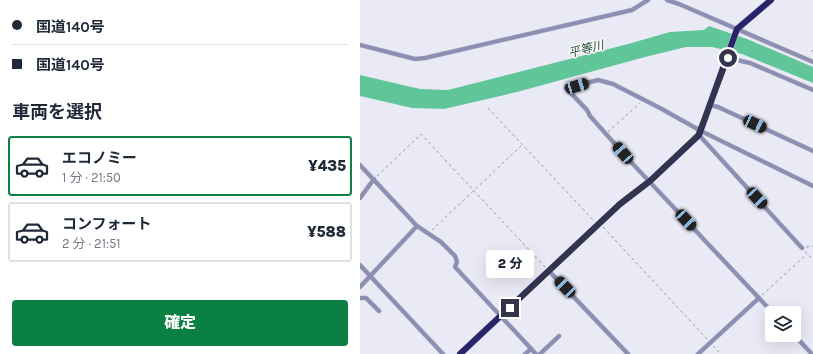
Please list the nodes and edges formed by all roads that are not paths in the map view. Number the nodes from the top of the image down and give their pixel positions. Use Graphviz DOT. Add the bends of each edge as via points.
graph roads {
  1 [pos="648,0"];
  2 [pos="667,0"];
  3 [pos="771,0"];
  4 [pos="679,2"];
  5 [pos="737,30"];
  6 [pos="360,45"];
  7 [pos="728,57"];
  8 [pos="813,62"];
  9 [pos="813,90"];
  10 [pos="710,105"];
  11 [pos="700,133"];
  12 [pos="813,151"];
  13 [pos="360,165"];
  14 [pos="374,179"];
  15 [pos="650,181"];
  16 [pos="813,186"];
  17 [pos="360,198"];
  18 [pos="417,226"];
  19 [pos="802,248"];
  20 [pos="360,265"];
  21 [pos="549,271"];
  22 [pos="371,277"];
  23 [pos="360,287"];
  24 [pos="360,298"];
  25 [pos="759,298"];
  26 [pos="766,306"];
  27 [pos="379,311"];
  28 [pos="500,317"];
  29 [pos="559,336"];
  30 [pos="801,342"];
  31 [pos="530,349"];
  32 [pos="443,354"];
  33 [pos="460,354"];
  34 [pos="525,354"];
  35 [pos="536,354"];
  36 [pos="540,354"];
  37 [pos="628,354"];
  38 [pos="698,354"];
  39 [pos="812,354"];
  1 -- 6 [label="street" via="632,10 425,58"];
  2 -- 4 [label="street"];
  3 -- 5 [label="highway"];
  4 -- 5 [label="street"];
  5 -- 7 [label="highway"];
  5 -- 8 [label="street"];
  7 -- 9 [label="street" via="750,63"];
  7 -- 10 [label="highway"];
  10 -- 11 [label="highway"];
  10 -- 12 [label="street"];
  11 -- 15 [label="highway"];
  11 -- 15 [label="street" via="613,84 598,80 566,88"];
  11 -- 16 [label="street"];
  11 -- 19 [label="street"];
  13 -- 14 [label="street"];
  14 -- 17 [label="street"];
  14 -- 18 [label="street"];
  15 -- 21 [label="highway" via="620,204"];
  15 -- 25 [label="street"];
  18 -- 22 [label="street"];
  18 -- 28 [label="street" via="441,242 455,256 455,267"];
  20 -- 22 [label="street"];
  21 -- 28 [label="highway"];
  21 -- 37 [label="street"];
  22 -- 23 [label="street"];
  22 -- 32 [label="street"];
  24 -- 27 [label="street" via="366,298"];
  25 -- 26 [label="street"];
  25 -- 38 [label="street"];
  28 -- 31 [label="street"];
  28 -- 33 [label="highway"];
  29 -- 36 [label="street"];
  30 -- 39 [label="street"];
  31 -- 34 [label="street"];
  31 -- 35 [label="street"];
}
